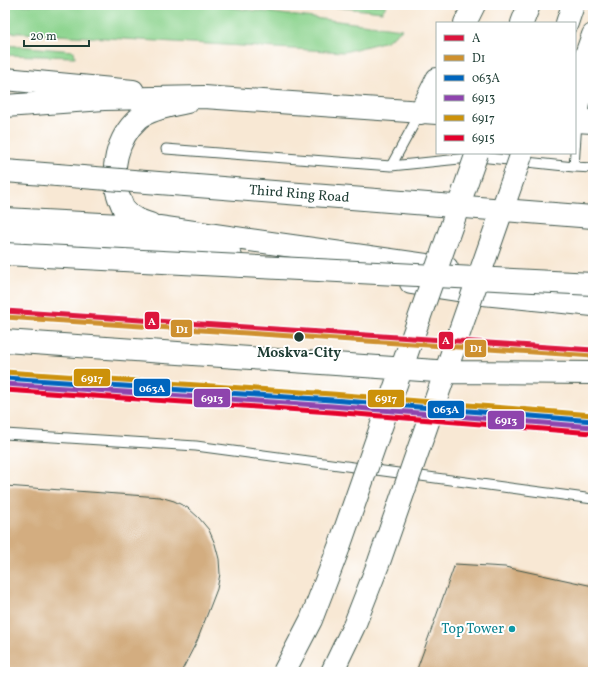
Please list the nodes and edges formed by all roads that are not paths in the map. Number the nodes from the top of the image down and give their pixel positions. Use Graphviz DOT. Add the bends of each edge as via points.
graph roads {
  1 [pos="474,5"];
  2 [pos="529,5"];
  3 [pos="573,5"];
  4 [pos="466,22"];
  5 [pos="522,22"];
  6 [pos="567,22"];
  7 [pos="593,35"];
  8 [pos="5,79"];
  9 [pos="436,83"];
  10 [pos="204,98"];
  11 [pos="5,106"];
  12 [pos="429,113"];
  13 [pos="582,121"];
  14 [pos="166,149"];
  15 [pos="477,154"];
  16 [pos="522,154"];
  17 [pos="391,166"];
  18 [pos="574,167"];
  19 [pos="593,168"];
  20 [pos="5,170"];
  21 [pos="593,216"];
  22 [pos="5,219"];
  23 [pos="159,227"];
  24 [pos="5,236"];
  25 [pos="5,254"];
  26 [pos="5,260"];
  27 [pos="382,279"];
  28 [pos="593,285"];
  29 [pos="593,305"];
  30 [pos="5,341"];
  31 [pos="593,373"];
  32 [pos="5,434"];
  33 [pos="593,499"];
  34 [pos="354,626"];
  35 [pos="284,672"];
  36 [pos="332,672"];
  37 [pos="338,672"];
  1 -- 4 [label="main road"];
  2 -- 5 [label="main road"];
  3 -- 6 [label="main road"];
  7 -- 13 [label="main road" via="583,63"];
  8 -- 10 [label="main road"];
  9 -- 12 [label="main road"];
  10 -- 11 [label="main road" via="104,99"];
  10 -- 12 [label="main road"];
  10 -- 23 [label="main road" via="160,108 139,118 126,133 118,151 114,171 117,191 124,209 137,220"];
  12 -- 17 [label="lane"];
  13 -- 18 [label="lane"];
  14 -- 17 [label="lane"];
  15 -- 35 [label="main road, bridge" via="339,547 311,620"];
  16 -- 34 [label="main road, bridge" via="379,562"];
  17 -- 18 [label="lane" via="479,157"];
  18 -- 19 [label="lane"];
  20 -- 21 [label="main road, Third Ring Road, bridge"];
  22 -- 23 [label="main road"];
  23 -- 28 [label="main road" via="489,275"];
  24 -- 27 [label="main road" via="156,246"];
  25 -- 28 [label="main road, bridge"];
  26 -- 27 [label="main road"];
  27 -- 29 [label="main road" via="483,294"];
  30 -- 31 [label="main road, bridge" via="450,372"];
  32 -- 33 [label="lane" via="196,446"];
  34 -- 36 [label="main road, bridge"];
  34 -- 37 [label="main road, bridge"];
}
